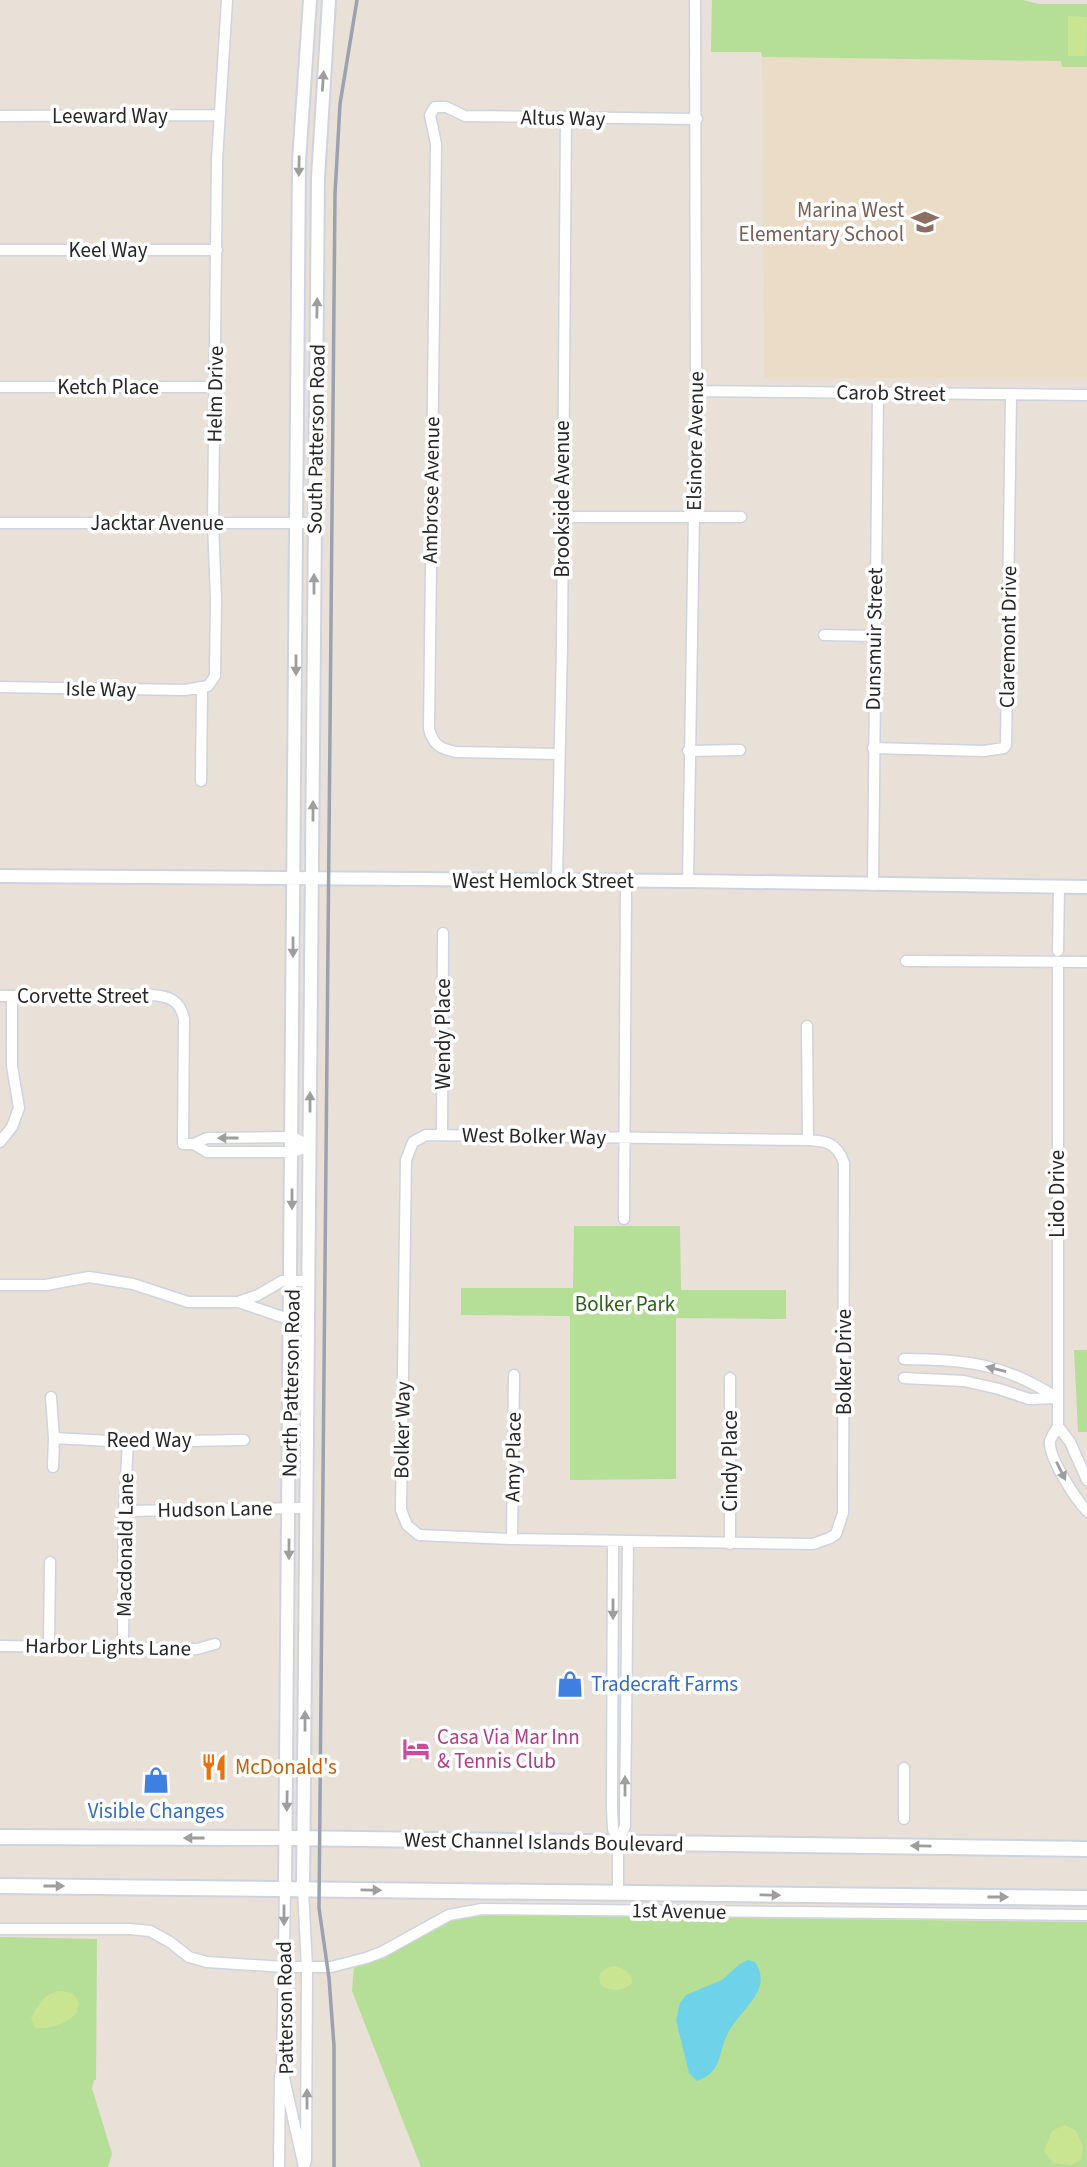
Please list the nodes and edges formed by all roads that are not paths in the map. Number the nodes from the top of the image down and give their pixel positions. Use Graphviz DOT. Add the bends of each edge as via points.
graph roads {
  1 [pos="227,0"];
  2 [pos="310,0"];
  3 [pos="329,0"];
  4 [pos="695,0"];
  5 [pos="432,110"];
  6 [pos="220,115"];
  7 [pos="0,116"];
  8 [pos="566,118"];
  9 [pos="697,119"];
  10 [pos="0,250"];
  11 [pos="217,250"];
  12 [pos="0,387"];
  13 [pos="216,387"];
  14 [pos="696,391"];
  15 [pos="878,393"];
  16 [pos="1011,395"];
  17 [pos="1087,396"];
  18 [pos="562,517"];
  19 [pos="741,517"];
  20 [pos="694,518"];
  21 [pos="0,523"];
  22 [pos="213,523"];
  23 [pos="296,523"];
  24 [pos="315,523"];
  25 [pos="824,635"];
  26 [pos="874,636"];
  27 [pos="0,687"];
  28 [pos="202,688"];
  29 [pos="873,747"];
  30 [pos="740,750"];
  31 [pos="688,751"];
  32 [pos="559,754"];
  33 [pos="201,781"];
  34 [pos="0,876"];
  35 [pos="293,878"];
  36 [pos="312,879"];
  37 [pos="557,880"];
  38 [pos="626,881"];
  39 [pos="688,881"];
  40 [pos="873,885"];
  41 [pos="1059,887"];
  42 [pos="1087,887"];
  43 [pos="443,933"];
  44 [pos="1058,957"];
  45 [pos="906,961"];
  46 [pos="1087,962"];
  47 [pos="0,996"];
  48 [pos="12,996"];
  49 [pos="807,1026"];
  50 [pos="442,1135"];
  51 [pos="293,1137"];
  52 [pos="625,1138"];
  53 [pos="808,1140"];
  54 [pos="0,1142"];
  55 [pos="189,1144"];
  56 [pos="310,1146"];
  57 [pos="293,1152"];
  58 [pos="624,1219"];
  59 [pos="292,1280"];
  60 [pos="309,1281"];
  61 [pos="0,1285"];
  62 [pos="238,1302"];
  63 [pos="292,1320"];
  64 [pos="904,1359"];
  65 [pos="514,1375"];
  66 [pos="730,1378"];
  67 [pos="904,1378"];
  68 [pos="51,1397"];
  69 [pos="1057,1398"];
  70 [pos="1058,1426"];
  71 [pos="54,1438"];
  72 [pos="244,1440"];
  73 [pos="128,1441"];
  74 [pos="53,1467"];
  75 [pos="1087,1480"];
  76 [pos="289,1508"];
  77 [pos="306,1508"];
  78 [pos="124,1511"];
  79 [pos="1087,1511"];
  80 [pos="512,1539"];
  81 [pos="613,1541"];
  82 [pos="628,1542"];
  83 [pos="730,1544"];
  84 [pos="50,1562"];
  85 [pos="215,1644"];
  86 [pos="0,1646"];
  87 [pos="49,1647"];
  88 [pos="123,1648"];
  89 [pos="904,1768"];
  90 [pos="904,1819"];
  91 [pos="0,1837"];
  92 [pos="287,1838"];
  93 [pos="304,1839"];
  94 [pos="618,1843"];
  95 [pos="1087,1849"];
  96 [pos="0,1886"];
  97 [pos="285,1888"];
  98 [pos="303,1889"];
  99 [pos="618,1894"];
  100 [pos="1087,1898"];
  101 [pos="1087,1915"];
  102 [pos="0,1929"];
  103 [pos="284,1967"];
  104 [pos="307,1968"];
  105 [pos="282,2069"];
  106 [pos="279,2167"];
  107 [pos="304,2167"];
  1 -- 6 [label="street, Helm Drive"];
  2 -- 23 [label="street, South Patterson Road, one-way" via="299,161"];
  24 -- 3 [label="street, South Patterson Road, one-way" via="319,153"];
  4 -- 9 [label="street, Elsinore Avenue"];
  5 -- 8 [label="street, Altus Way" via="441,106 466,116"];
  5 -- 32 [label="street, Ambrose Avenue" via="436,144 429,729 435,745 443,750"];
  6 -- 7 [label="street, Leeward Way"];
  6 -- 11 [label="street, Helm Drive"];
  8 -- 9 [label="street, Altus Way"];
  8 -- 18 [label="street, Brookside Avenue"];
  9 -- 14 [label="street, Elsinore Avenue"];
  10 -- 11 [label="street, Keel Way"];
  11 -- 13 [label="street, Helm Drive"];
  12 -- 13 [label="street, Ketch Place"];
  13 -- 22 [label="street, Helm Drive"];
  14 -- 15 [label="street, Carob Street"];
  14 -- 20 [label="street, Elsinore Avenue"];
  15 -- 16 [label="street, Carob Street"];
  15 -- 26 [label="street, Dunsmuir Street"];
  16 -- 17 [label="street, Carob Street"];
  16 -- 29 [label="street, Claremont Drive" via="1006,745 984,751"];
  18 -- 20 [label="street"];
  18 -- 32 [label="street, Brookside Avenue"];
  19 -- 20 [label="street"];
  20 -- 31 [label="street, Elsinore Avenue"];
  21 -- 22 [label="street, Jacktar Avenue"];
  22 -- 23 [label="street, Jacktar Avenue"];
  22 -- 28 [label="street, Helm Drive" via="217,668 212,681"];
  23 -- 24 [label="street, Jacktar Avenue"];
  23 -- 35 [label="street, South Patterson Road, one-way"];
  36 -- 24 [label="street, South Patterson Road, one-way"];
  25 -- 26 [label="street"];
  26 -- 29 [label="street, Dunsmuir Street"];
  27 -- 28 [label="street, Isle Way"];
  28 -- 33 [label="street, Helm Drive"];
  29 -- 40 [label="street, Dunsmuir Street"];
  30 -- 31 [label="street"];
  31 -- 39 [label="street, Elsinore Avenue"];
  32 -- 37 [label="street, Brookside Avenue"];
  34 -- 35 [label="street, West Hemlock Street"];
  35 -- 36 [label="street, West Hemlock Street"];
  35 -- 51 [label="street, North Patterson Road, one-way"];
  36 -- 37 [label="street, West Hemlock Street"];
  56 -- 36 [label="street, North Patterson Road, one-way"];
  37 -- 38 [label="street, West Hemlock Street"];
  38 -- 39 [label="street, West Hemlock Street"];
  38 -- 52 [label="street"];
  39 -- 40 [label="street, West Hemlock Street"];
  40 -- 41 [label="street, West Hemlock Street"];
  41 -- 42 [label="street, West Hemlock Street"];
  41 -- 44 [label="street, Lido Drive"];
  43 -- 50 [label="street, Wendy Place"];
  44 -- 45 [label="street"];
  44 -- 46 [label="street"];
  44 -- 69 [label="street, Lido Drive"];
  47 -- 48 [label="street, Corvette Street"];
  48 -- 54 [label="street" via="12,1066 19,1108"];
  48 -- 55 [label="street, Corvette Street" via="166,996 180,1006"];
  49 -- 53 [label="street"];
  50 -- 52 [label="street, West Bolker Way"];
  50 -- 80 [label="street, Bolker Way" via="426,1135 413,1142 406,1160 401,1510 407,1525 419,1535"];
  51 -- 55 [label="street, one-way" via="207,1138"];
  51 -- 56 [label="street"];
  51 -- 57 [label="street, North Patterson Road"];
  52 -- 53 [label="street, Bolker Drive"];
  52 -- 58 [label="street"];
  53 -- 83 [label="street, Bolker Drive" via="831,1143 844,1163 843,1513 836,1534 822,1542"];
  55 -- 57 [label="street" via="206,1152"];
  56 -- 57 [label="street"];
  56 -- 60 [label="street, North Patterson Road"];
  57 -- 59 [label="street, North Patterson Road, one-way"];
  59 -- 60 [label="street"];
  59 -- 62 [label="street"];
  59 -- 63 [label="street, North Patterson Road"];
  60 -- 77 [label="street, North Patterson Road"];
  61 -- 62 [label="street" via="46,1285 89,1277 114,1279 188,1302"];
  62 -- 63 [label="street"];
  63 -- 76 [label="street, North Patterson Road"];
  69 -- 64 [label="street, one-way" via="1031,1381 999,1369 948,1360"];
  65 -- 80 [label="street, Amy Place"];
  66 -- 83 [label="street, Cindy Place"];
  67 -- 69 [label="street" via="964,1381 1028,1399"];
  68 -- 71 [label="street"];
  69 -- 70 [label="street, Lido Drive"];
  70 -- 75 [label="street, Lido Drive"];
  70 -- 79 [label="street, Lido Drive, one-way" via="1050,1441 1053,1453"];
  71 -- 73 [label="street, Reed Way"];
  71 -- 74 [label="street"];
  72 -- 73 [label="street, Reed Way"];
  73 -- 78 [label="street, Macdonald Lane"];
  76 -- 77 [label="street, Hudson Lane"];
  76 -- 78 [label="street, Hudson Lane"];
  76 -- 92 [label="street, North Patterson Road, one-way"];
  93 -- 77 [label="street, North Patterson Road, one-way"];
  78 -- 88 [label="street, Macdonald Lane"];
  80 -- 81 [label="street, Bolker Way"];
  81 -- 82 [label="street, Bolker Way"];
  81 -- 94 [label="street, one-way" via="612,1808"];
  82 -- 83 [label="street, Bolker Drive"];
  94 -- 82 [label="street, one-way" via="625,1826"];
  84 -- 87 [label="street"];
  85 -- 88 [label="street, Harbor Lights Lane" via="197,1649"];
  86 -- 87 [label="street, Harbor Lights Lane"];
  87 -- 88 [label="street, Harbor Lights Lane"];
  89 -- 90 [label="street"];
  92 -- 91 [label="main road, West Channel Islands Boulevard, one-way"];
  92 -- 93 [label="main road, West Channel Islands Boulevard"];
  92 -- 97 [label="street, North Patterson Road"];
  93 -- 94 [label="main road, West Channel Islands Boulevard"];
  93 -- 98 [label="street, North Patterson Road"];
  95 -- 94 [label="main road, West Channel Islands Boulevard, one-way"];
  94 -- 99 [label="street"];
  96 -- 97 [label="main road, one-way"];
  97 -- 98 [label="main road"];
  97 -- 103 [label="street, Patterson Road, one-way"];
  98 -- 99 [label="main road, one-way"];
  98 -- 104 [label="street, Patterson Road"];
  99 -- 100 [label="main road, one-way"];
  101 -- 104 [label="street, 1st Avenue" via="482,1909 438,1919 366,1958"];
  102 -- 103 [label="street, 1st Avenue" via="150,1931 189,1957 207,1962"];
  103 -- 104 [label="street, 1st Avenue"];
  103 -- 105 [label="street, Patterson Road"];
  107 -- 104 [label="street, Patterson Road, one-way"];
  105 -- 106 [label="street"];
  105 -- 107 [label="street, Patterson Road"];
}
